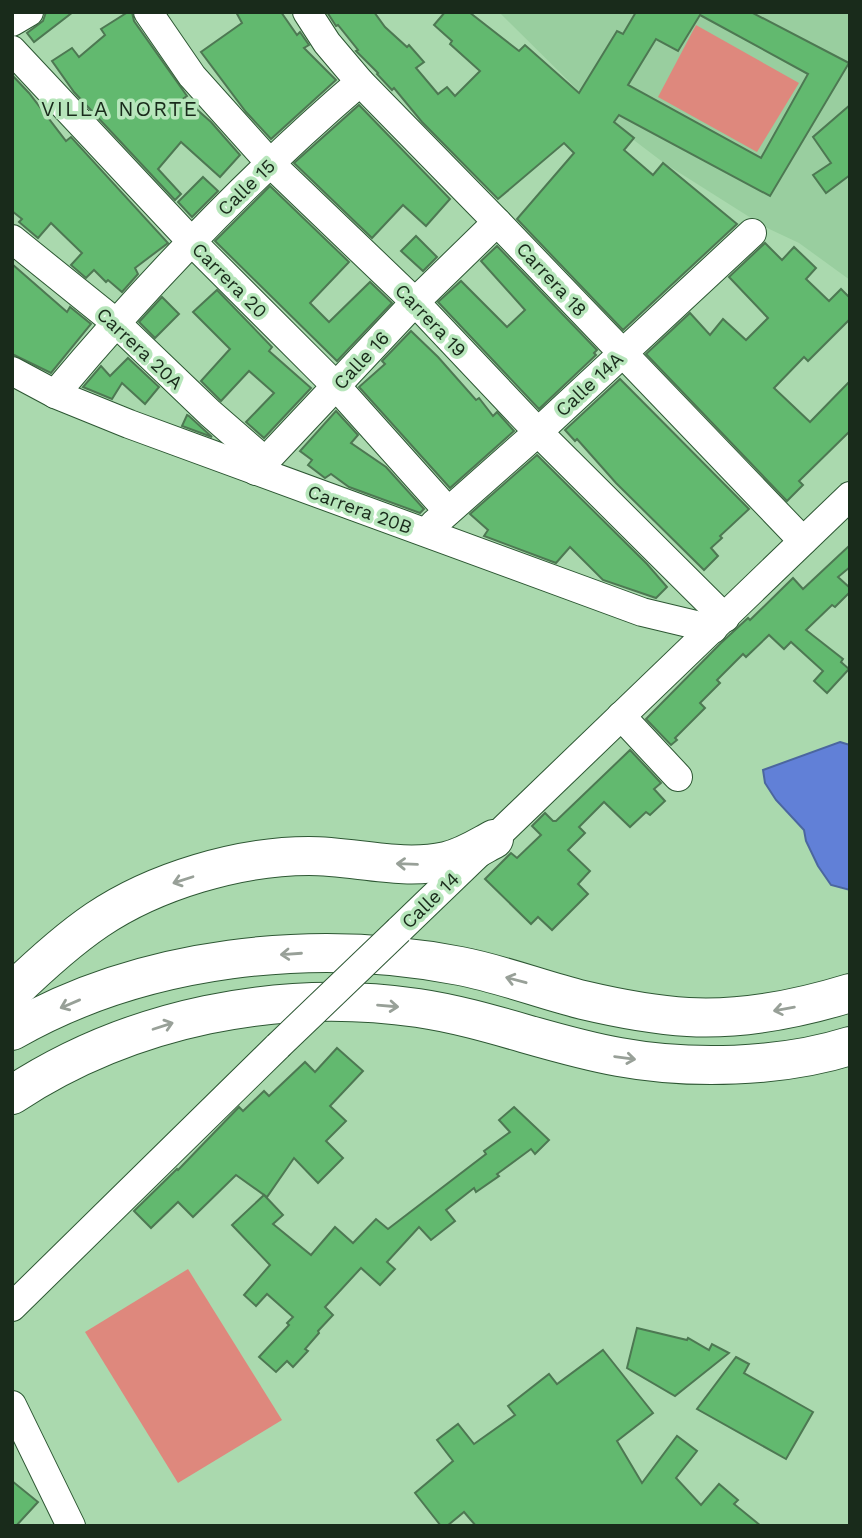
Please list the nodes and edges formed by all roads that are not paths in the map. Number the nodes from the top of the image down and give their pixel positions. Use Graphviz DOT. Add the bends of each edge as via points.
graph roads {
  1 [pos="29,12"];
  2 [pos="148,12"];
  3 [pos="307,12"];
  4 [pos="12,22"];
  5 [pos="12,50"];
  6 [pos="360,82"];
  7 [pos="270,163"];
  8 [pos="498,222"];
  9 [pos="752,233"];
  10 [pos="12,239"];
  11 [pos="191,241"];
  12 [pos="415,302"];
  13 [pos="115,322"];
  14 [pos="622,353"];
  15 [pos="12,371"];
  16 [pos="336,386"];
  17 [pos="55,394"];
  18 [pos="538,432"];
  19 [pos="260,466"];
  20 [pos="850,496"];
  21 [pos="448,511"];
  22 [pos="424,533"];
  23 [pos="803,541"];
  24 [pos="719,623"];
  25 [pos="621,716"];
  26 [pos="678,778"];
  27 [pos="494,839"];
  28 [pos="12,992"];
  29 [pos="850,993"];
  30 [pos="12,1031"];
  31 [pos="850,1046"];
  32 [pos="12,1095"];
  33 [pos="12,1307"];
  34 [pos="12,1405"];
  35 [pos="71,1526"];
  1 -- 4 [label="street"];
  2 -- 7 [label="street, Carrera 19" via="192,76"];
  3 -- 6 [label="street, Carrera 18"];
  5 -- 11 [label="street, Carrera 20"];
  6 -- 7 [label="street, Calle 15"];
  6 -- 8 [label="street, Carrera 18"];
  7 -- 11 [label="street, Calle 15"];
  7 -- 12 [label="street, Carrera 19"];
  8 -- 12 [label="street, Calle 16"];
  8 -- 14 [label="street, Carrera 18"];
  9 -- 14 [label="street, Calle 14A"];
  10 -- 13 [label="street, Carrera 20A"];
  11 -- 13 [label="street, Calle 15"];
  11 -- 16 [label="street, Carrera 20"];
  12 -- 16 [label="street, Calle 16"];
  12 -- 18 [label="street, Carrera 19"];
  13 -- 17 [label="street, Calle 15"];
  13 -- 19 [label="street, Carrera 20A"];
  14 -- 18 [label="street, Calle 14A"];
  14 -- 23 [label="street, Carrera 18"];
  15 -- 17 [label="street, Carrera 20B"];
  16 -- 19 [label="street, Calle 16"];
  16 -- 21 [label="street, Carrera 20"];
  17 -- 19 [label="street, Carrera 20B" via="129,425"];
  18 -- 21 [label="street, Calle 14A"];
  18 -- 24 [label="street, Carrera 19"];
  19 -- 22 [label="street, Carrera 20B"];
  20 -- 23 [label="street, Calle 14"];
  21 -- 22 [label="street, Calle 14A"];
  22 -- 24 [label="street, Carrera 20B" via="642,612"];
  23 -- 24 [label="street, Calle 14"];
  24 -- 25 [label="street, Calle 14"];
  25 -- 26 [label="street"];
  25 -- 27 [label="street, Calle 14"];
  27 -- 28 [label="highway, one-way" via="464,855 426,864 309,856 215,869 161,887 99,919 49,956"];
  27 -- 33 [label="street, Calle 14, bridge"];
  29 -- 30 [label="highway, one-way" via="754,1015 688,1017 581,999 461,966 387,955 312,953 238,958 164,972 93,994"];
  32 -- 31 [label="highway, one-way" via="110,1043 184,1019 262,1005 340,1002 419,1008 618,1057 680,1065 758,1063"];
  34 -- 35 [label="street"];
}
